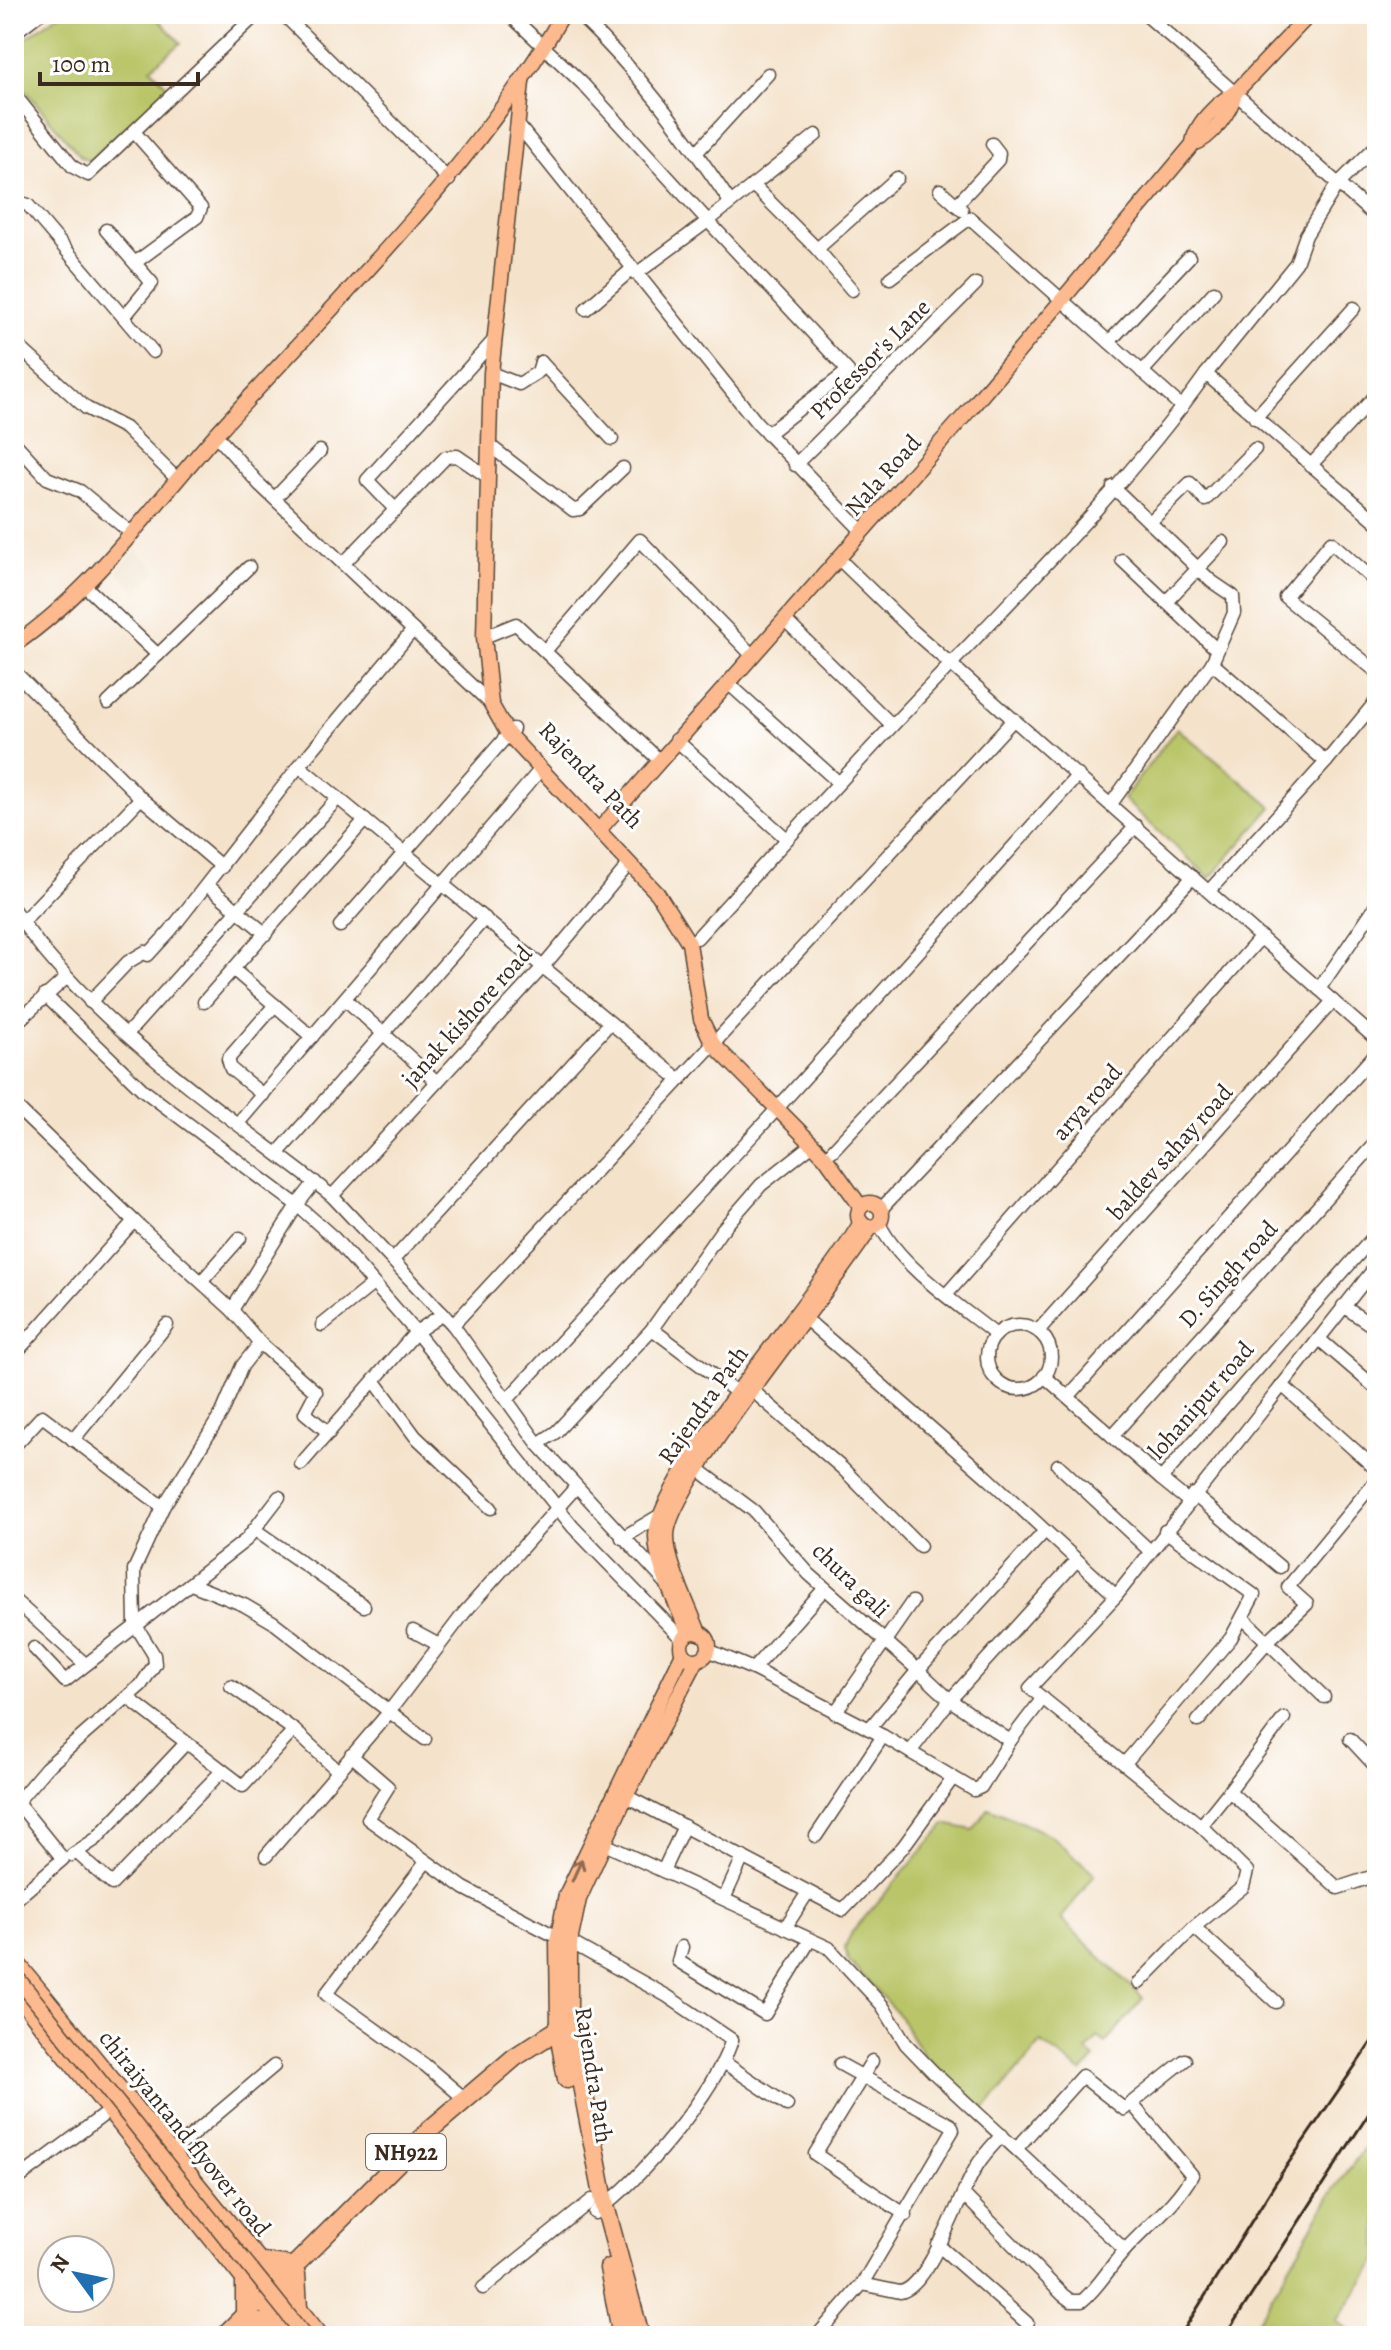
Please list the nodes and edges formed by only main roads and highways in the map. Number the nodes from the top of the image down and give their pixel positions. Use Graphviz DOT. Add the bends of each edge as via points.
graph roads {
  1 [pos="563,14"];
  2 [pos="1310,14"];
  3 [pos="522,82"];
  4 [pos="14,645"];
  5 [pos="509,729"];
  6 [pos="602,826"];
  7 [pos="662,891"];
  8 [pos="716,1040"];
  9 [pos="780,1106"];
  10 [pos="870,1215"];
  11 [pos="746,1392"];
  12 [pos="678,1588"];
  13 [pos="693,1645"];
  14 [pos="598,1841"];
  15 [pos="14,1958"];
  16 [pos="14,1974"];
  17 [pos="14,1992"];
  18 [pos="52,2005"];
  19 [pos="35,2018"];
  20 [pos="565,2031"];
  21 [pos="262,2262"];
  22 [pos="293,2270"];
  23 [pos="245,2283"];
  24 [pos="278,2285"];
  25 [pos="298,2308"];
  26 [pos="255,2310"];
  27 [pos="285,2332"];
  28 [pos="224,2336"];
  29 [pos="238,2336"];
  30 [pos="305,2336"];
  31 [pos="322,2336"];
  32 [pos="634,2336"];
  1 -- 3 [label="main road"];
  2 -- 6 [label="main road, Nala Road" via="1235,93 1232,105 1202,142 1193,144"];
  3 -- 4 [label="main road" via="449,180 85,586 47,623"];
  3 -- 5 [label="main road" via="491,373 484,637 491,704"];
  5 -- 6 [label="main road, Rajendra Path"];
  5 -- 6 [label="main road, Rajendra Path" via="540,770"];
  6 -- 7 [label="main road, Rajendra Path"];
  6 -- 7 [label="main road, Rajendra Path" via="630,863"];
  7 -- 8 [label="main road, Rajendra Path" via="689,943 701,1019"];
  7 -- 8 [label="main road, Rajendra Path" via="697,938"];
  8 -- 9 [label="main road, Rajendra Path"];
  9 -- 10 [label="main road, Rajendra Path"];
  9 -- 10 [label="main road, Rajendra Path" via="832,1151"];
  10 -- 11 [label="main road, Rajendra Path"];
  10 -- 11 [label="main road, Rajendra Path" via="807,1320"];
  11 -- 12 [label="main road, Rajendra Path" via="676,1502 667,1536"];
  11 -- 12 [label="main road, Rajendra Path" via="659,1516 659,1555"];
  12 -- 13 [label="main road, Rajendra Path"];
  13 -- 14 [label="main road, Rajendra Path"];
  13 -- 14 [label="main road, Rajendra Path" via="626,1796"];
  14 -- 20 [label="main road, Rajendra Path" via="564,1939"];
  15 -- 18 [label="main road, chiraiyantand flyover road"];
  16 -- 30 [label="main road, bridge"];
  17 -- 19 [label="main road"];
  18 -- 19 [label="main road"];
  18 -- 21 [label="main road, chiraiyantand flyover road"];
  19 -- 23 [label="main road"];
  20 -- 22 [label="highway, NH922" via="439,2134"];
  20 -- 22 [label="highway, NH922" via="515,2057 465,2099"];
  20 -- 32 [label="highway, Rajendra Path" via="597,2206"];
  21 -- 22 [label="highway"];
  21 -- 24 [label="main road, chiraiyantand flyover road"];
  22 -- 24 [label="highway, NH922"];
  22 -- 25 [label="highway"];
  23 -- 26 [label="highway"];
  24 -- 25 [label="main road, chiraiyantand flyover road"];
  24 -- 26 [label="highway, NH922"];
  25 -- 31 [label="main road, chiraiyantand flyover road"];
  26 -- 27 [label="highway"];
  26 -- 28 [label="highway, NH922"];
  26 -- 29 [label="highway, NH922"];
}
